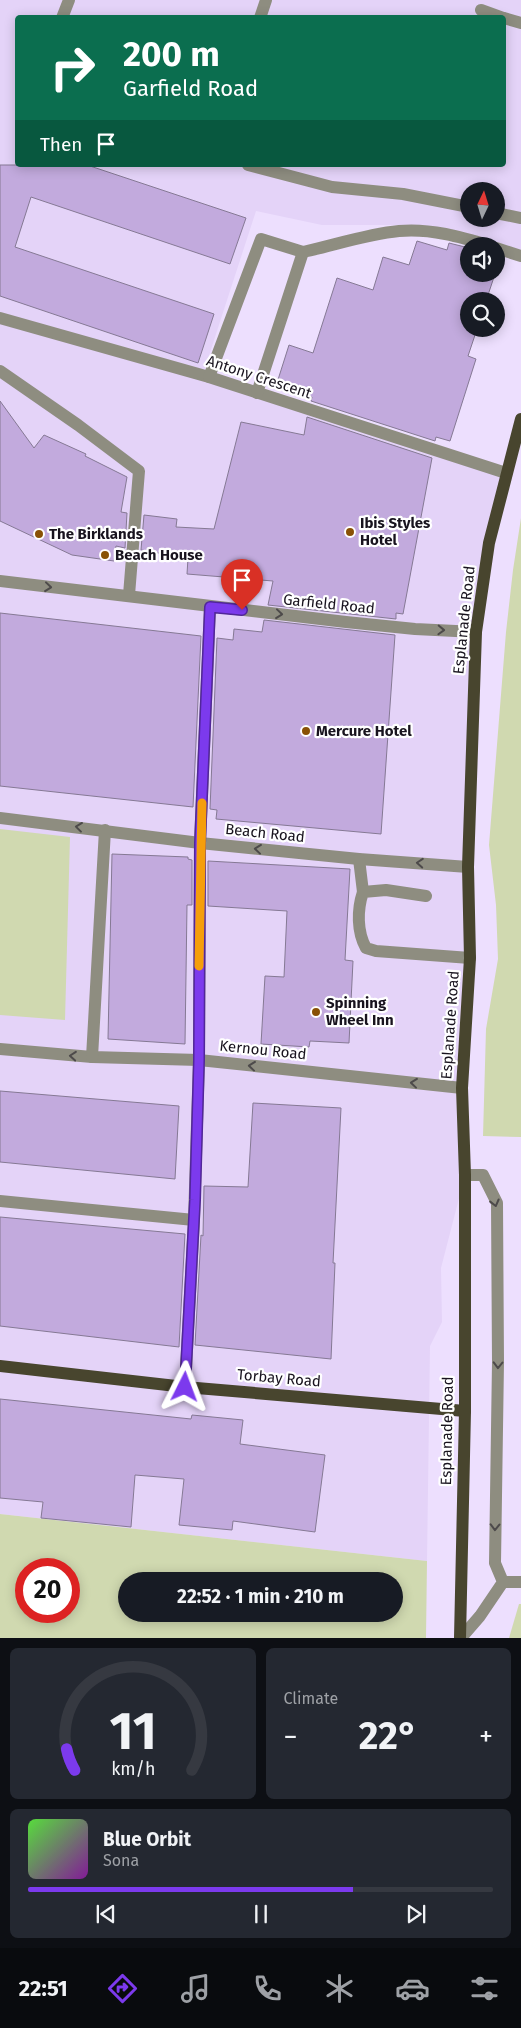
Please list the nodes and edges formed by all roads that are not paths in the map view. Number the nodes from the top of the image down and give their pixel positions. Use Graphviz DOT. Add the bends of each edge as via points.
graph roads {
  1 [pos="69,0"];
  2 [pos="266,0"];
  3 [pos="481,10"];
  4 [pos="63,15"];
  5 [pos="261,15"];
  6 [pos="495,15"];
  7 [pos="506,19"];
  8 [pos="521,23"];
  9 [pos="256,167"];
  10 [pos="460,205"];
  11 [pos="505,213"];
  12 [pos="519,214"];
  13 [pos="460,238"];
  14 [pos="505,251"];
  15 [pos="304,252"];
  16 [pos="521,256"];
  17 [pos="0,318"];
  18 [pos="0,371"];
  19 [pos="209,377"];
  20 [pos="257,393"];
  21 [pos="521,419"];
  22 [pos="506,473"];
  23 [pos="0,581"];
  24 [pos="129,595"];
  25 [pos="210,607"];
  26 [pos="476,632"];
  27 [pos="0,818"];
  28 [pos="106,830"];
  29 [pos="200,843"];
  30 [pos="359,859"];
  31 [pos="468,866"];
  32 [pos="363,892"];
  33 [pos="426,896"];
  34 [pos="470,958"];
  35 [pos="0,1050"];
  36 [pos="92,1057"];
  37 [pos="199,1060"];
  38 [pos="462,1088"];
  39 [pos="465,1175"];
  40 [pos="0,1201"];
  41 [pos="194,1220"];
  42 [pos="0,1366"];
  43 [pos="185,1387"];
  44 [pos="465,1411"];
  45 [pos="503,1582"];
  46 [pos="521,1582"];
  47 [pos="461,1638"];
  1 -- 4 [label="street"];
  2 -- 5 [label="street"];
  3 -- 6 [label="street"];
  7 -- 8 [label="street"];
  9 -- 10 [label="street" via="332,187 403,194"];
  11 -- 12 [label="street"];
  13 -- 15 [label="street" via="398,231"];
  14 -- 16 [label="street"];
  15 -- 19 [label="street" via="261,239"];
  15 -- 20 [label="street"];
  17 -- 19 [label="street, Antony Crescent"];
  18 -- 24 [label="street" via="78,424 139,471"];
  19 -- 20 [label="street, Antony Crescent"];
  20 -- 22 [label="street, Antony Crescent"];
  21 -- 22 [label="main road, Esplanade Road"];
  22 -- 26 [label="main road, Esplanade Road" via="489,543"];
  23 -- 24 [label="street, Garfield Road, one-way"];
  24 -- 25 [label="street, Garfield Road"];
  25 -- 26 [label="street, Garfield Road, one-way" via="415,629"];
  25 -- 29 [label="street"];
  26 -- 31 [label="main road, Esplanade Road"];
  28 -- 27 [label="street, Beach Road, one-way"];
  28 -- 29 [label="street, Beach Road"];
  28 -- 36 [label="street"];
  30 -- 29 [label="street, Beach Road, one-way"];
  29 -- 37 [label="street"];
  31 -- 30 [label="street, Beach Road, one-way"];
  30 -- 32 [label="street"];
  31 -- 34 [label="main road, Esplanade Road"];
  32 -- 33 [label="street" via="386,890"];
  32 -- 34 [label="street" via="360,934 366,948"];
  34 -- 38 [label="main road, Esplanade Road"];
  36 -- 35 [label="street, Kernou Road, one-way"];
  36 -- 37 [label="street, Kernou Road"];
  38 -- 37 [label="street, Kernou Road, one-way"];
  37 -- 41 [label="street"];
  38 -- 39 [label="main road, Esplanade Road"];
  39 -- 44 [label="main road, Esplanade Road"];
  39 -- 45 [label="street, one-way" via="483,1175 497,1202 495,1563"];
  40 -- 41 [label="street"];
  41 -- 43 [label="street"];
  42 -- 43 [label="main road, Torbay Road"];
  43 -- 44 [label="main road, Torbay Road"];
  44 -- 47 [label="main road, Esplanade Road"];
  45 -- 46 [label="street"];
  45 -- 47 [label="street"];
}
